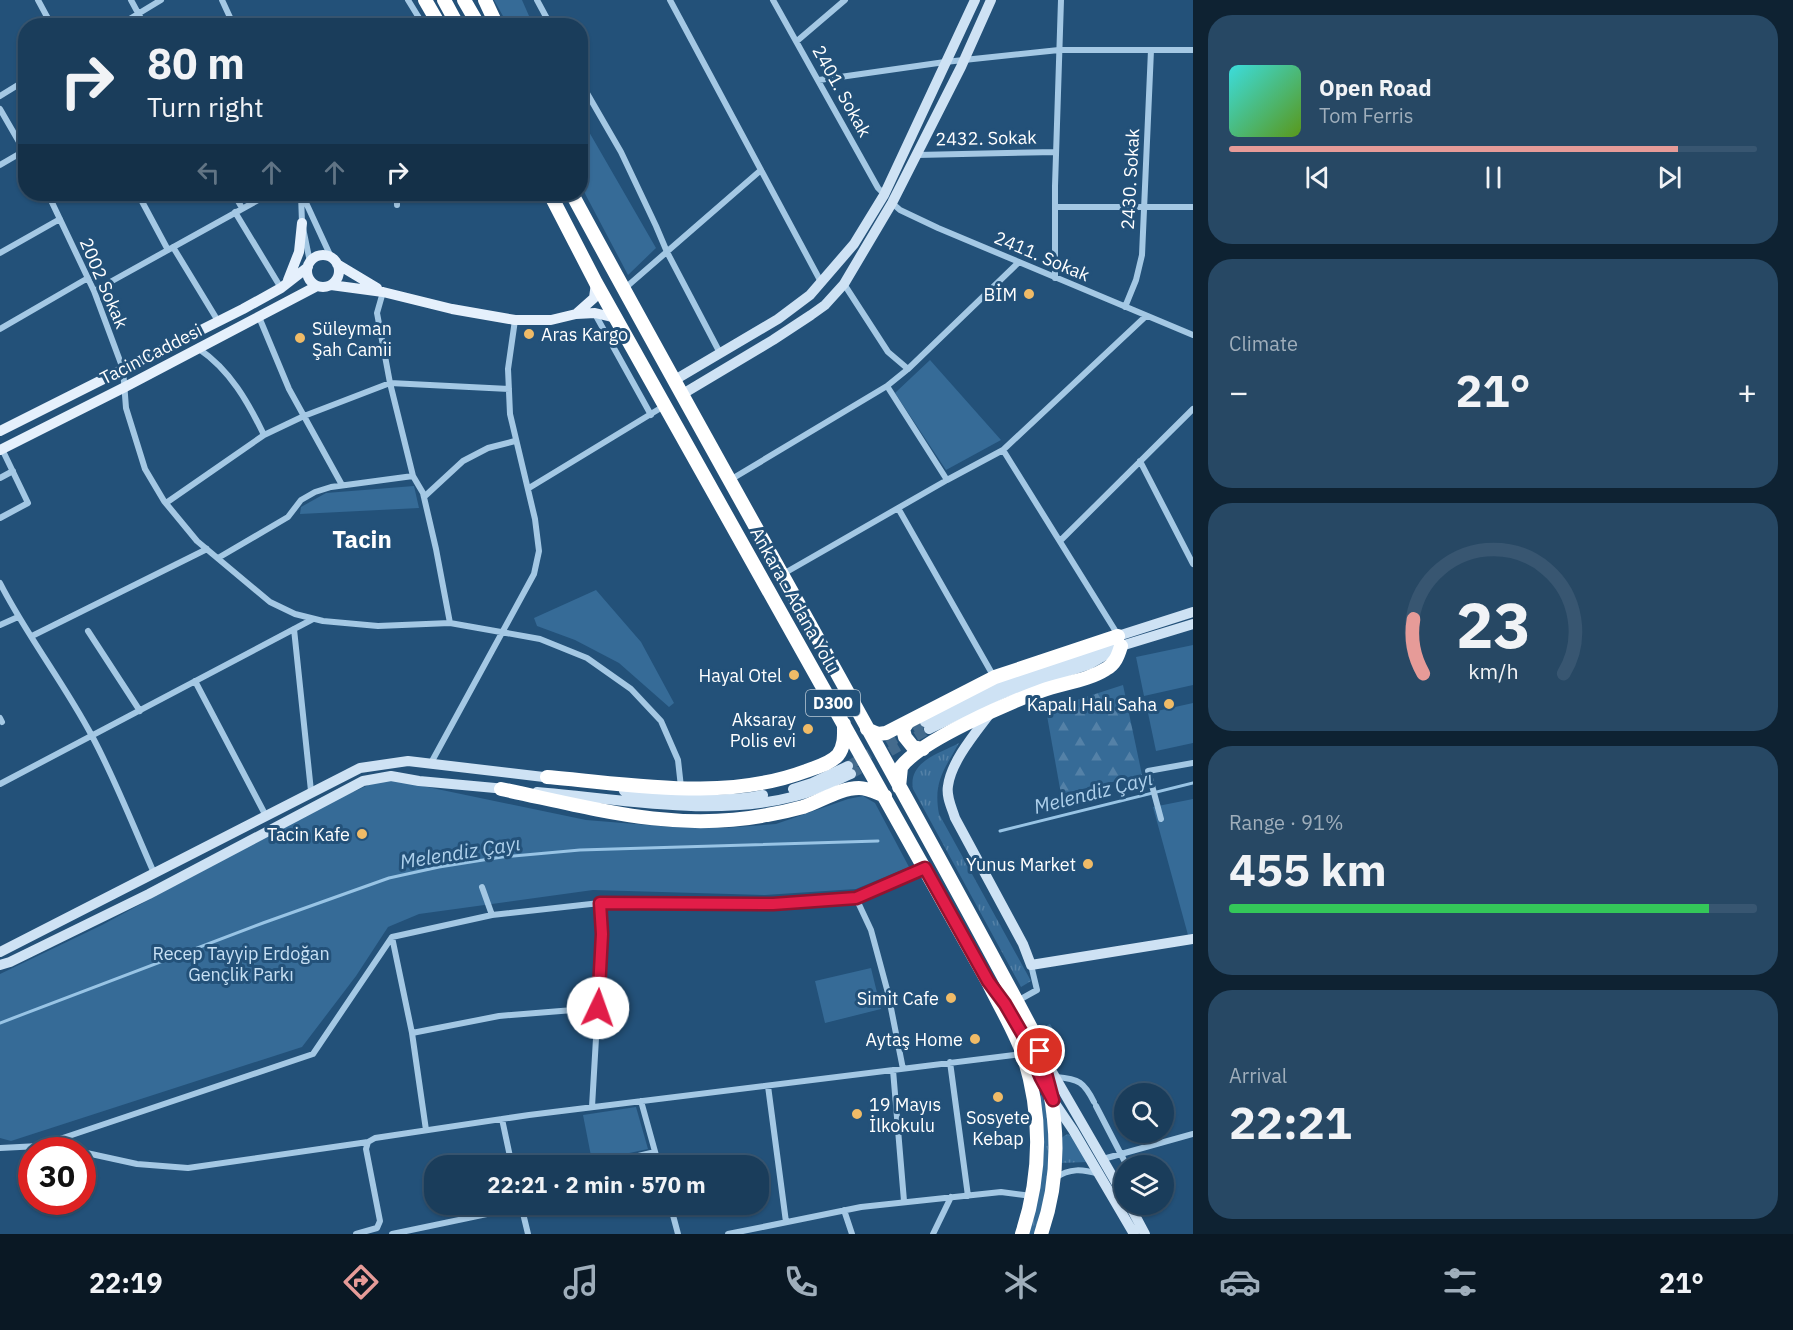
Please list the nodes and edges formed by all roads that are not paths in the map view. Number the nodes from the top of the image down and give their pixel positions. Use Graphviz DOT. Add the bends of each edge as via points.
graph roads {
  1 [pos="38,0"];
  2 [pos="131,0"];
  3 [pos="161,0"];
  4 [pos="222,0"];
  5 [pos="408,0"];
  6 [pos="425,0"];
  7 [pos="444,0"];
  8 [pos="465,0"];
  9 [pos="484,0"];
  10 [pos="537,0"];
  11 [pos="670,0"];
  12 [pos="774,0"];
  13 [pos="845,0"];
  14 [pos="975,0"];
  15 [pos="991,0"];
  16 [pos="1061,0"];
  17 [pos="138,13"];
  18 [pos="48,18"];
  19 [pos="130,18"];
  20 [pos="141,18"];
  21 [pos="230,18"];
  22 [pos="419,18"];
  23 [pos="435,18"];
  24 [pos="454,18"];
  25 [pos="475,18"];
  26 [pos="493,18"];
  27 [pos="547,18"];
  28 [pos="797,41"];
  29 [pos="1059,50"];
  30 [pos="1151,50"];
  31 [pos="1193,50"];
  32 [pos="964,60"];
  33 [pos="945,62"];
  34 [pos="819,80"];
  35 [pos="18,85"];
  36 [pos="588,95"];
  37 [pos="0,96"];
  38 [pos="0,109"];
  39 [pos="18,140"];
  40 [pos="1056,152"];
  41 [pos="917,155"];
  42 [pos="18,156"];
  43 [pos="0,165"];
  44 [pos="761,170"];
  45 [pos="888,199"];
  46 [pos="51,201"];
  47 [pos="142,201"];
  48 [pos="238,201"];
  49 [pos="256,201"];
  50 [pos="301,201"];
  51 [pos="304,201"];
  52 [pos="397,201"];
  53 [pos="554,201"];
  54 [pos="576,201"];
  55 [pos="397,205"];
  56 [pos="1055,207"];
  57 [pos="1143,207"];
  58 [pos="1193,207"];
  59 [pos="242,208"];
  60 [pos="235,212"];
  61 [pos="60,219"];
  62 [pos="302,223"];
  63 [pos="170,249"];
  64 [pos="667,252"];
  65 [pos="0,253"];
  66 [pos="334,261"];
  67 [pos="1018,263"];
  68 [pos="309,265"];
  69 [pos="88,278"];
  70 [pos="1055,278"];
  71 [pos="821,282"];
  72 [pos="596,283"];
  73 [pos="844,284"];
  74 [pos="331,285"];
  75 [pos="284,286"];
  76 [pos="317,286"];
  77 [pos="624,289"];
  78 [pos="94,291"];
  79 [pos="383,292"];
  80 [pos="1125,307"];
  81 [pos="595,313"];
  82 [pos="576,314"];
  83 [pos="1146,316"];
  84 [pos="259,317"];
  85 [pos="616,318"];
  86 [pos="515,320"];
  87 [pos="218,321"];
  88 [pos="0,329"];
  89 [pos="1193,335"];
  90 [pos="198,348"];
  91 [pos="720,353"];
  92 [pos="123,369"];
  93 [pos="908,369"];
  94 [pos="673,381"];
  95 [pos="390,382"];
  96 [pos="887,386"];
  97 [pos="125,387"];
  98 [pos="509,389"];
  99 [pos="681,395"];
  100 [pos="665,406"];
  101 [pos="1193,409"];
  102 [pos="651,415"];
  103 [pos="304,416"];
  104 [pos="0,431"];
  105 [pos="264,435"];
  106 [pos="515,441"];
  107 [pos="1,449"];
  108 [pos="1003,450"];
  109 [pos="1140,461"];
  110 [pos="13,471"];
  111 [pos="413,476"];
  112 [pos="0,478"];
  113 [pos="729,480"];
  114 [pos="947,480"];
  115 [pos="342,485"];
  116 [pos="529,488"];
  117 [pos="424,497"];
  118 [pos="165,503"];
  119 [pos="898,508"];
  120 [pos="0,518"];
  121 [pos="1060,541"];
  122 [pos="207,549"];
  123 [pos="218,558"];
  124 [pos="1193,564"];
  125 [pos="782,575"];
  126 [pos="0,583"];
  127 [pos="1193,612"];
  128 [pos="18,617"];
  129 [pos="313,619"];
  130 [pos="450,623"];
  131 [pos="1193,624"];
  132 [pos="0,625"];
  133 [pos="294,629"];
  134 [pos="88,631"];
  135 [pos="502,632"];
  136 [pos="32,636"];
  137 [pos="1120,641"];
  138 [pos="994,677"];
  139 [pos="195,681"];
  140 [pos="140,711"];
  141 [pos="991,711"];
  142 [pos="908,722"];
  143 [pos="844,724"];
  144 [pos="927,726"];
  145 [pos="867,729"];
  146 [pos="92,736"];
  147 [pos="922,748"];
  148 [pos="431,763"];
  149 [pos="1193,763"];
  150 [pos="547,777"];
  151 [pos="0,784"];
  152 [pos="899,786"];
  153 [pos="681,787"];
  154 [pos="501,789"];
  155 [pos="311,791"];
  156 [pos="885,796"];
  157 [pos="266,817"];
  158 [pos="1161,819"];
  159 [pos="925,868"];
  160 [pos="154,873"];
  161 [pos="482,887"];
  162 [pos="856,898"];
  163 [pos="600,903"];
  164 [pos="492,915"];
  165 [pos="392,937"];
  166 [pos="1193,939"];
  167 [pos="0,952"];
  168 [pos="0,965"];
  169 [pos="1031,965"];
  170 [pos="988,981"];
  171 [pos="1017,1001"];
  172 [pos="598,1008"];
  173 [pos="412,1032"];
  174 [pos="1040,1051"];
  175 [pos="1023,1054"];
  176 [pos="950,1062"];
  177 [pos="903,1069"];
  178 [pos="893,1070"];
  179 [pos="1056,1077"];
  180 [pos="768,1086"];
  181 [pos="1053,1100"];
  182 [pos="641,1101"];
  183 [pos="592,1107"];
  184 [pos="502,1119"];
  185 [pos="426,1130"];
  186 [pos="1193,1134"];
  187 [pos="66,1137"];
  188 [pos="368,1142"];
  189 [pos="18,1147"];
  190 [pos="0,1148"];
  191 [pos="655,1152"];
  192 [pos="1121,1154"];
  193 [pos="96,1155"];
  194 [pos="510,1155"];
  195 [pos="643,1155"];
  196 [pos="656,1155"];
  197 [pos="1103,1159"];
  198 [pos="1099,1175"];
  199 [pos="1054,1178"];
  200 [pos="1114,1178"];
  201 [pos="968,1196"];
  202 [pos="1032,1196"];
  203 [pos="951,1197"];
  204 [pos="904,1201"];
  205 [pos="844,1210"];
  206 [pos="480,1215"];
  207 [pos="523,1215"];
  208 [pos="673,1215"];
  209 [pos="1135,1215"];
  210 [pos="786,1222"];
  211 [pos="356,1234"];
  212 [pos="392,1234"];
  213 [pos="528,1234"];
  214 [pos="678,1234"];
  215 [pos="728,1234"];
  216 [pos="852,1234"];
  217 [pos="933,1234"];
  218 [pos="1022,1234"];
  219 [pos="1041,1234"];
  220 [pos="1134,1234"];
  221 [pos="1145,1234"];
  1 -- 18 [label="street"];
  2 -- 17 [label="street"];
  3 -- 17 [label="street"];
  4 -- 21 [label="street"];
  5 -- 22 [label="street"];
  6 -- 23 [label="highway"];
  7 -- 24 [label="highway"];
  8 -- 25 [label="highway"];
  9 -- 26 [label="highway"];
  10 -- 27 [label="street"];
  11 -- 44 [label="street"];
  12 -- 28 [label="street, 2401. Sokak"];
  13 -- 28 [label="street"];
  14 -- 33 [label="main road"];
  15 -- 32 [label="main road"];
  16 -- 29 [label="street"];
  17 -- 19 [label="street"];
  17 -- 20 [label="street"];
  28 -- 34 [label="street, 2401. Sokak"];
  29 -- 30 [label="street"];
  29 -- 32 [label="street"];
  29 -- 40 [label="street"];
  30 -- 31 [label="street"];
  30 -- 57 [label="street, 2430. Sokak"];
  32 -- 33 [label="street"];
  32 -- 41 [label="main road"];
  33 -- 34 [label="street"];
  33 -- 45 [label="main road"];
  34 -- 45 [label="street, 2401. Sokak" via="878,188"];
  35 -- 37 [label="street"];
  36 -- 64 [label="street" via="621,152"];
  38 -- 39 [label="street"];
  40 -- 41 [label="street, 2432. Sokak"];
  40 -- 56 [label="street"];
  41 -- 45 [label="main road"];
  42 -- 43 [label="street"];
  44 -- 64 [label="street"];
  44 -- 71 [label="street"];
  45 -- 67 [label="street, 2411. Sokak" via="900,210"];
  45 -- 71 [label="main road"];
  45 -- 73 [label="main road"];
  46 -- 61 [label="street, 2002 Sokak"];
  47 -- 63 [label="street"];
  48 -- 59 [label="street"];
  49 -- 59 [label="street"];
  50 -- 62 [label="street"];
  51 -- 66 [label="street"];
  52 -- 55 [label="street"];
  53 -- 72 [label="highway, Ankara - Adana Yolu / D300"];
  54 -- 77 [label="highway, Ankara - Adana Yolu / D300"];
  56 -- 57 [label="street"];
  56 -- 70 [label="street"];
  57 -- 58 [label="street"];
  57 -- 80 [label="street, 2430. Sokak" via="1142,255"];
  59 -- 60 [label="street"];
  60 -- 63 [label="street"];
  60 -- 75 [label="street"];
  61 -- 65 [label="street"];
  61 -- 69 [label="street, 2002 Sokak"];
  62 -- 68 [label="street"];
  62 -- 75 [label="main road" via="299,252"];
  63 -- 78 [label="street"];
  63 -- 87 [label="street"];
  64 -- 77 [label="street"];
  64 -- 91 [label="street"];
  66 -- 68 [label="main road" via="317,256"];
  66 -- 74 [label="main road" via="339,274"];
  66 -- 79 [label="main road"];
  67 -- 70 [label="street, 2411. Sokak"];
  67 -- 93 [label="street"];
  68 -- 75 [label="main road, Tacin Caddesi"];
  68 -- 76 [label="main road" via="310,280"];
  69 -- 78 [label="street, 2002 Sokak"];
  69 -- 88 [label="street"];
  70 -- 80 [label="street, 2411. Sokak"];
  71 -- 91 [label="main road" via="778,319"];
  72 -- 82 [label="main road" via="594,298"];
  72 -- 85 [label="highway, Ankara - Adana Yolu / D300"];
  73 -- 93 [label="street" via="888,352"];
  73 -- 99 [label="main road" via="811,315"];
  74 -- 76 [label="main road"];
  74 -- 79 [label="main road"];
  75 -- 87 [label="main road, Tacin Caddesi"];
  76 -- 84 [label="main road, Tacin Caddesi"];
  77 -- 94 [label="highway, Ankara - Adana Yolu / D300"];
  78 -- 92 [label="street, 2002 Sokak"];
  79 -- 86 [label="main road"];
  79 -- 95 [label="street" via="377,314"];
  80 -- 83 [label="street, 2411. Sokak"];
  81 -- 82 [label="main road"];
  81 -- 85 [label="main road"];
  81 -- 102 [label="street"];
  82 -- 86 [label="main road" via="551,320"];
  83 -- 89 [label="street, 2411. Sokak"];
  83 -- 108 [label="street"];
  84 -- 90 [label="main road, Tacin Caddesi"];
  84 -- 103 [label="street"];
  85 -- 100 [label="highway, Ankara - Adana Yolu / D300"];
  86 -- 98 [label="street"];
  87 -- 92 [label="main road, Tacin Caddesi"];
  90 -- 97 [label="main road, Tacin Caddesi"];
  90 -- 105 [label="street" via="214,359 240,390"];
  91 -- 94 [label="main road"];
  92 -- 97 [label="street, 2002 Sokak"];
  92 -- 104 [label="main road, Tacin Caddesi"];
  93 -- 96 [label="street"];
  94 -- 99 [label="highway, Ankara - Adana Yolu / D300"];
  95 -- 98 [label="street"];
  95 -- 103 [label="street"];
  95 -- 111 [label="street"];
  96 -- 113 [label="street"];
  96 -- 114 [label="street"];
  97 -- 107 [label="main road, Tacin Caddesi"];
  97 -- 118 [label="street, 2002 Sokak" via="126,408 145,470"];
  98 -- 106 [label="street"];
  99 -- 113 [label="highway, Ankara - Adana Yolu / D300"];
  100 -- 102 [label="street"];
  100 -- 143 [label="highway, Ankara - Adana Yolu / D300"];
  101 -- 109 [label="street"];
  102 -- 116 [label="street"];
  103 -- 105 [label="street"];
  103 -- 115 [label="street"];
  105 -- 118 [label="street"];
  106 -- 116 [label="street"];
  106 -- 117 [label="street" via="488,448 463,461"];
  107 -- 110 [label="street"];
  108 -- 114 [label="street"];
  108 -- 121 [label="street"];
  109 -- 121 [label="street"];
  109 -- 124 [label="street"];
  110 -- 112 [label="street"];
  110 -- 120 [label="street" via="28,503"];
  111 -- 115 [label="street"];
  111 -- 117 [label="street"];
  113 -- 125 [label="highway, Ankara - Adana Yolu / D300"];
  114 -- 119 [label="street"];
  115 -- 123 [label="street" via="301,500 288,517"];
  116 -- 135 [label="street" via="539,550 534,574"];
  117 -- 130 [label="street"];
  118 -- 122 [label="street, 2002 Sokak"];
  119 -- 125 [label="street"];
  119 -- 138 [label="street"];
  121 -- 137 [label="street"];
  122 -- 123 [label="street, 2002 Sokak"];
  122 -- 136 [label="street"];
  123 -- 129 [label="street, 2002 Sokak" via="270,602"];
  125 -- 145 [label="highway, Ankara - Adana Yolu / D300"];
  126 -- 128 [label="street"];
  127 -- 137 [label="main road"];
  128 -- 132 [label="street"];
  128 -- 136 [label="street"];
  129 -- 130 [label="street, 2002 Sokak" via="378,626"];
  129 -- 133 [label="street"];
  130 -- 135 [label="street, 2002 Sokak"];
  131 -- 137 [label="main road"];
  133 -- 139 [label="street"];
  133 -- 155 [label="street"];
  134 -- 140 [label="street"];
  135 -- 148 [label="street"];
  135 -- 153 [label="street, 2002 Sokak" via="540,639 587,658 631,689 661,721 678,760"];
  136 -- 146 [label="street"];
  137 -- 138 [label="highway"];
  137 -- 141 [label="highway" via="1116,660 1108,668"];
  137 -- 144 [label="main road" via="1090,664 1004,693"];
  138 -- 142 [label="highway"];
  139 -- 140 [label="street"];
  139 -- 157 [label="street"];
  140 -- 146 [label="street"];
  141 -- 147 [label="highway"];
  141 -- 169 [label="main road" via="954,766 948,785 949,800"];
  142 -- 145 [label="highway" via="886,733"];
  142 -- 147 [label="highway" via="903,729 905,737 913,747"];
  143 -- 153 [label="highway" via="839,753 824,764 757,785 721,789"];
  143 -- 156 [label="highway, Ankara - Adana Yolu / D300"];
  145 -- 152 [label="highway, Ankara - Adana Yolu / D300"];
  146 -- 151 [label="street"];
  146 -- 160 [label="street"];
  147 -- 152 [label="highway" via="901,767"];
  148 -- 150 [label="main road"];
  148 -- 155 [label="main road" via="408,760 360,768"];
  149 -- 158 [label="street" via="1149,775"];
  150 -- 153 [label="highway"];
  150 -- 154 [label="main road" via="681,798 721,799 795,789 850,770 796,796 720,807"];
  152 -- 171 [label="highway, Ankara - Adana Yolu / D300"];
  154 -- 156 [label="highway" via="603,812 686,822 735,821 769,815 847,789 866,789"];
  154 -- 168 [label="main road" via="391,776 363,781 138,899"];
  155 -- 157 [label="main road"];
  156 -- 159 [label="highway, Ankara - Adana Yolu / D300"];
  157 -- 160 [label="main road"];
  159 -- 162 [label="street"];
  159 -- 170 [label="highway, Ankara - Adana Yolu / D300"];
  160 -- 167 [label="main road"];
  161 -- 164 [label="street"];
  162 -- 163 [label="street" via="773,904"];
  162 -- 177 [label="street" via="871,930"];
  163 -- 164 [label="street"];
  163 -- 172 [label="street"];
  164 -- 165 [label="street"];
  165 -- 173 [label="street"];
  165 -- 187 [label="street" via="313,1054"];
  166 -- 169 [label="main road"];
  169 -- 171 [label="street" via="1037,990"];
  170 -- 175 [label="highway, Ankara - Adana Yolu / D300"];
  170 -- 181 [label="main road" via="1023,1035"];
  171 -- 174 [label="highway, Ankara - Adana Yolu / D300"];
  172 -- 173 [label="street" via="499,1016"];
  172 -- 183 [label="street"];
  173 -- 185 [label="street"];
  174 -- 179 [label="main road"];
  174 -- 181 [label="highway, Ankara - Adana Yolu / D300"];
  175 -- 176 [label="street"];
  175 -- 202 [label="highway, Ankara - Adana Yolu / D300" via="1037,1121 1038,1152"];
  176 -- 177 [label="street"];
  176 -- 201 [label="street"];
  177 -- 178 [label="street"];
  178 -- 180 [label="street"];
  178 -- 204 [label="street"];
  179 -- 192 [label="street" via="1086,1085"];
  179 -- 197 [label="main road"];
  180 -- 182 [label="street"];
  180 -- 210 [label="street"];
  181 -- 198 [label="main road"];
  181 -- 199 [label="highway, Ankara - Adana Yolu / D300"];
  182 -- 183 [label="street"];
  182 -- 191 [label="street"];
  183 -- 184 [label="street"];
  184 -- 185 [label="street"];
  184 -- 194 [label="street"];
  185 -- 188 [label="street"];
  186 -- 192 [label="street"];
  188 -- 193 [label="street" via="188,1168 137,1164"];
  188 -- 211 [label="street" via="367,1159 380,1221 377,1227"];
  189 -- 190 [label="street"];
  191 -- 195 [label="street"];
  191 -- 196 [label="street"];
  192 -- 197 [label="street"];
  197 -- 200 [label="main road"];
  198 -- 199 [label="street" via="1080,1169"];
  198 -- 220 [label="main road"];
  199 -- 219 [label="highway, Ankara - Adana Yolu / D300"];
  201 -- 202 [label="street" via="1000,1192"];
  201 -- 203 [label="street"];
  202 -- 218 [label="highway, Ankara - Adana Yolu / D300"];
  203 -- 204 [label="street"];
  203 -- 217 [label="street"];
  204 -- 205 [label="street"];
  205 -- 210 [label="street"];
  205 -- 216 [label="street"];
  206 -- 212 [label="street"];
  207 -- 213 [label="street"];
  208 -- 214 [label="street"];
  209 -- 221 [label="main road"];
  210 -- 215 [label="street"];
}
